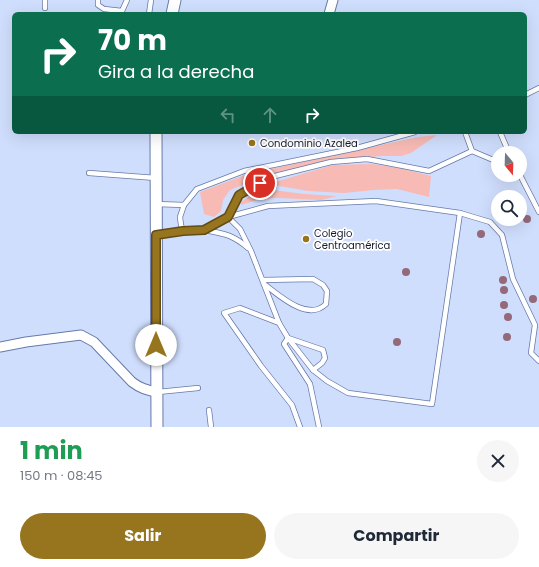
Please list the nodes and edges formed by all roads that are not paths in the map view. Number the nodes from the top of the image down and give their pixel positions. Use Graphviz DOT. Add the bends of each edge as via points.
graph roads {
  1 [pos="45,0"];
  2 [pos="98,0"];
  3 [pos="127,0"];
  4 [pos="151,0"];
  5 [pos="175,0"];
  6 [pos="333,0"];
  7 [pos="45,8"];
  8 [pos="149,12"];
  9 [pos="172,12"];
  10 [pos="330,12"];
  11 [pos="539,88"];
  12 [pos="527,93"];
  13 [pos="156,134"];
  14 [pos="408,134"];
  15 [pos="466,134"];
  16 [pos="501,134"];
  17 [pos="506,146"];
  18 [pos="472,152"];
  19 [pos="491,159"];
  20 [pos="89,173"];
  21 [pos="156,178"];
  22 [pos="524,182"];
  23 [pos="156,204"];
  24 [pos="184,205"];
  25 [pos="539,212"];
  26 [pos="460,213"];
  27 [pos="228,217"];
  28 [pos="204,230"];
  29 [pos="183,231"];
  30 [pos="156,235"];
  31 [pos="251,251"];
  32 [pos="263,282"];
  33 [pos="279,323"];
  34 [pos="288,338"];
  35 [pos="0,347"];
  36 [pos="539,361"];
  37 [pos="313,370"];
  38 [pos="198,388"];
  39 [pos="157,392"];
  40 [pos="209,410"];
  41 [pos="157,427"];
  42 [pos="211,427"];
  43 [pos="300,427"];
  44 [pos="319,427"];
  1 -- 7 [label="lane"];
  2 -- 3 [label="lane" via="98,5 104,10 122,11"];
  4 -- 8 [label="lane"];
  5 -- 9 [label="street"];
  6 -- 10 [label="street"];
  11 -- 12 [label="lane"];
  13 -- 21 [label="street"];
  14 -- 24 [label="lane" via="357,148 244,171 197,189"];
  15 -- 18 [label="lane"];
  16 -- 17 [label="lane"];
  18 -- 19 [label="lane"];
  18 -- 27 [label="lane" via="429,171 367,159 332,162 271,177 239,195"];
  20 -- 21 [label="lane"];
  21 -- 23 [label="street"];
  22 -- 25 [label="lane"];
  23 -- 24 [label="lane"];
  23 -- 30 [label="street"];
  24 -- 29 [label="lane" via="180,217"];
  26 -- 27 [label="lane" via="376,201 268,206"];
  26 -- 36 [label="lane" via="490,222 502,235 514,279 535,325 531,353"];
  26 -- 37 [label="lane" via="432,404 348,393"];
  27 -- 28 [label="lane"];
  27 -- 31 [label="lane" via="240,229"];
  28 -- 29 [label="lane"];
  28 -- 31 [label="lane" via="238,239"];
  29 -- 30 [label="lane"];
  30 -- 39 [label="street"];
  31 -- 32 [label="lane"];
  32 -- 32 [label="lane" via="296,307 311,310 322,308 326,304 327,291 323,285 312,279"];
  32 -- 33 [label="lane"];
  33 -- 34 [label="lane"];
  33 -- 43 [label="lane" via="240,308 224,313 292,405"];
  34 -- 37 [label="lane"];
  34 -- 37 [label="lane" via="323,350 325,358"];
  34 -- 44 [label="lane" via="284,344 310,384"];
  35 -- 39 [label="street" via="81,335 94,342 138,387"];
  38 -- 39 [label="lane"];
  39 -- 41 [label="street"];
  40 -- 42 [label="lane"];
}
